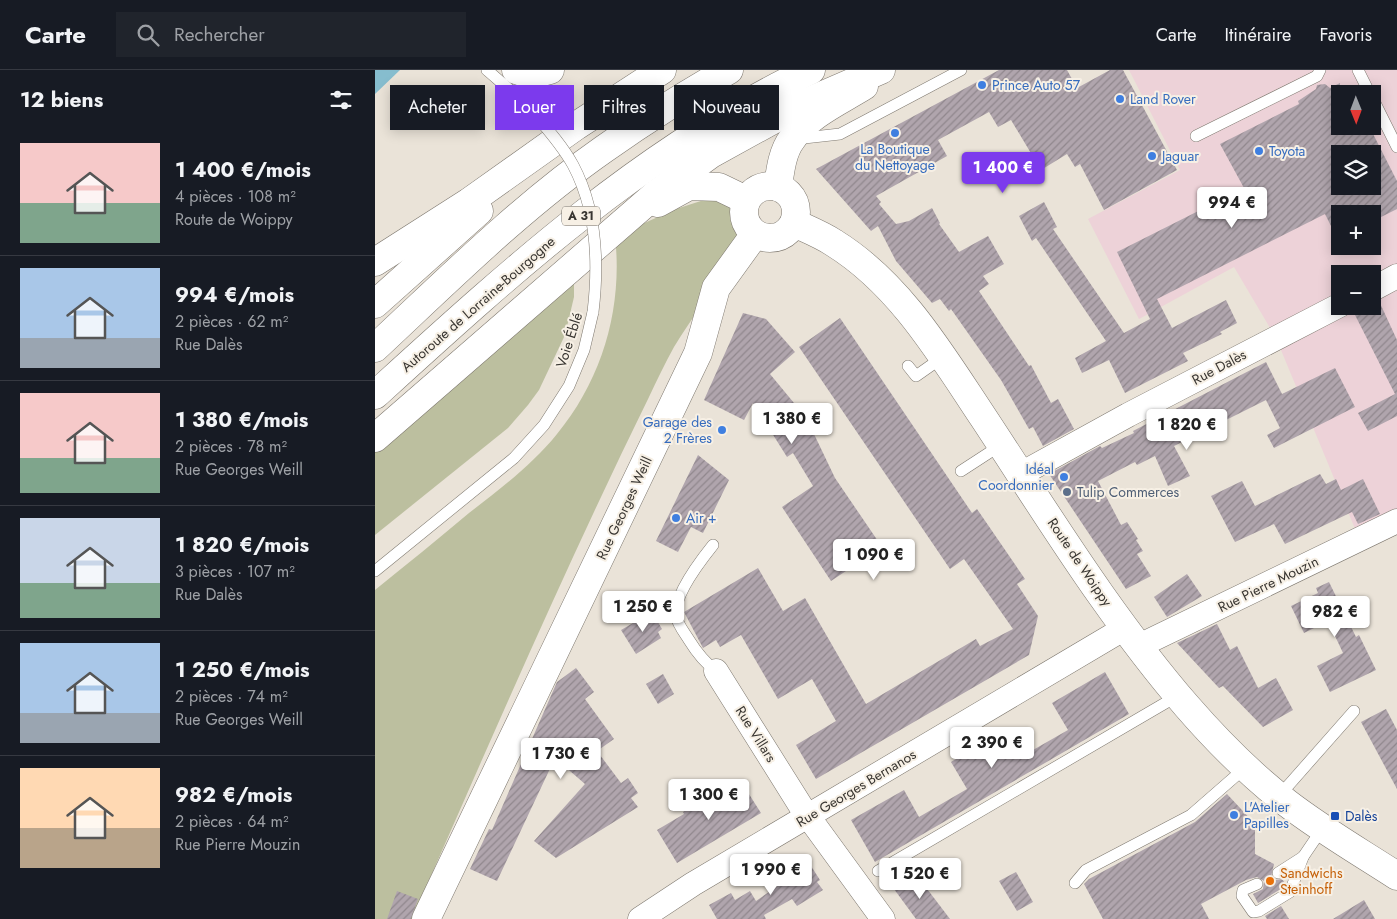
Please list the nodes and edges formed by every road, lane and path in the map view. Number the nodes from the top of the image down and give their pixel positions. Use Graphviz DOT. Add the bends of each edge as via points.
graph roads {
  1 [pos="487,70"];
  2 [pos="516,70"];
  3 [pos="550,70"];
  4 [pos="661,70"];
  5 [pos="729,70"];
  6 [pos="811,70"];
  7 [pos="881,70"];
  8 [pos="891,70"];
  9 [pos="961,70"];
  10 [pos="1320,70"];
  11 [pos="1358,70"];
  12 [pos="1366,85"];
  13 [pos="1381,115"];
  14 [pos="576,126"];
  15 [pos="1196,136"];
  16 [pos="791,140"];
  17 [pos="1397,147"];
  18 [pos="778,187"];
  19 [pos="746,200"];
  20 [pos="625,219"];
  21 [pos="793,223"];
  22 [pos="755,234"];
  23 [pos="375,262"];
  24 [pos="1397,276"];
  25 [pos="1381,285"];
  26 [pos="375,304"];
  27 [pos="1331,310"];
  28 [pos="375,348"];
  29 [pos="943,357"];
  30 [pos="908,366"];
  31 [pos="375,395"];
  32 [pos="375,438"];
  33 [pos="1001,445"];
  34 [pos="961,471"];
  35 [pos="1021,474"];
  36 [pos="1397,522"];
  37 [pos="713,545"];
  38 [pos="375,571"];
  39 [pos="1132,637"];
  40 [pos="716,671"];
  41 [pos="1179,695"];
  42 [pos="1354,711"];
  43 [pos="1246,767"];
  44 [pos="1279,796"];
  45 [pos="807,816"];
  46 [pos="1322,829"];
  47 [pos="1303,857"];
  48 [pos="878,871"];
  49 [pos="1278,873"];
  50 [pos="1397,876"];
  51 [pos="1075,883"];
  52 [pos="1257,884"];
  53 [pos="427,919"];
  54 [pos="640,919"];
  55 [pos="883,919"];
  1 -- 38 [label="lane, Voie Éblé, bridge" via="526,104 573,165 593,226 597,259 593,312 584,350 569,386 545,425 514,458"];
  2 -- 3 [label="main road" via="531,75"];
  4 -- 14 [label="main road"];
  5 -- 28 [label="main road, A 31" via="603,149 545,194"];
  6 -- 31 [label="main road, Autoroute de Lorraine-Bourgogne / A 31" via="779,85 663,154 580,216 485,295"];
  7 -- 20 [label="main road" via="800,106 711,154"];
  8 -- 16 [label="main road" via="807,122"];
  9 -- 16 [label="lane" via="840,134"];
  10 -- 15 [label="lane" via="1317,76"];
  11 -- 12 [label="lane"];
  13 -- 17 [label="lane"];
  14 -- 23 [label="main road" via="469,202"];
  14 -- 26 [label="main road"];
  16 -- 18 [label="main road" via="781,164"];
  18 -- 19 [label="main road" via="757,189"];
  18 -- 21 [label="main road" via="794,202"];
  19 -- 20 [label="main road" via="719,187 689,186"];
  19 -- 22 [label="main road" via="743,215"];
  20 -- 32 [label="main road"];
  21 -- 22 [label="main road" via="781,236 772,238"];
  21 -- 29 [label="main road, Route de Woippy" via="834,243 881,279"];
  22 -- 53 [label="main road, Rue Georges Weill" via="716,288 698,353"];
  24 -- 25 [label="street"];
  27 -- 35 [label="street, Rue Dalès"];
  29 -- 30 [label="lane" via="916,376"];
  29 -- 33 [label="main road, Route de Woippy"];
  33 -- 34 [label="lane"];
  33 -- 35 [label="main road, Route de Woippy"];
  35 -- 39 [label="main road, Route de Woippy"];
  36 -- 39 [label="street, Rue Pierre Mouzin"];
  37 -- 40 [label="lane" via="693,571 675,614 700,659"];
  39 -- 41 [label="main road, Route de Woippy"];
  39 -- 45 [label="street, Rue Georges Bernanos"];
  40 -- 45 [label="street, Rue Villars"];
  41 -- 43 [label="main road, Route de Woippy"];
  41 -- 48 [label="lane"];
  42 -- 44 [label="lane"];
  43 -- 44 [label="main road, Route de Woippy"];
  43 -- 51 [label="lane" via="1191,815 1086,870"];
  44 -- 46 [label="main road, Route de Woippy"];
  45 -- 54 [label="street, Rue Georges Bernanos"];
  45 -- 55 [label="street, Rue Villars"];
  46 -- 47 [label="lane"];
  46 -- 50 [label="main road, Route de Woippy"];
  47 -- 49 [label="lane"];
  47 -- 52 [label="lane" via="1290,892 1253,912 1242,896 1243,890"];
}
